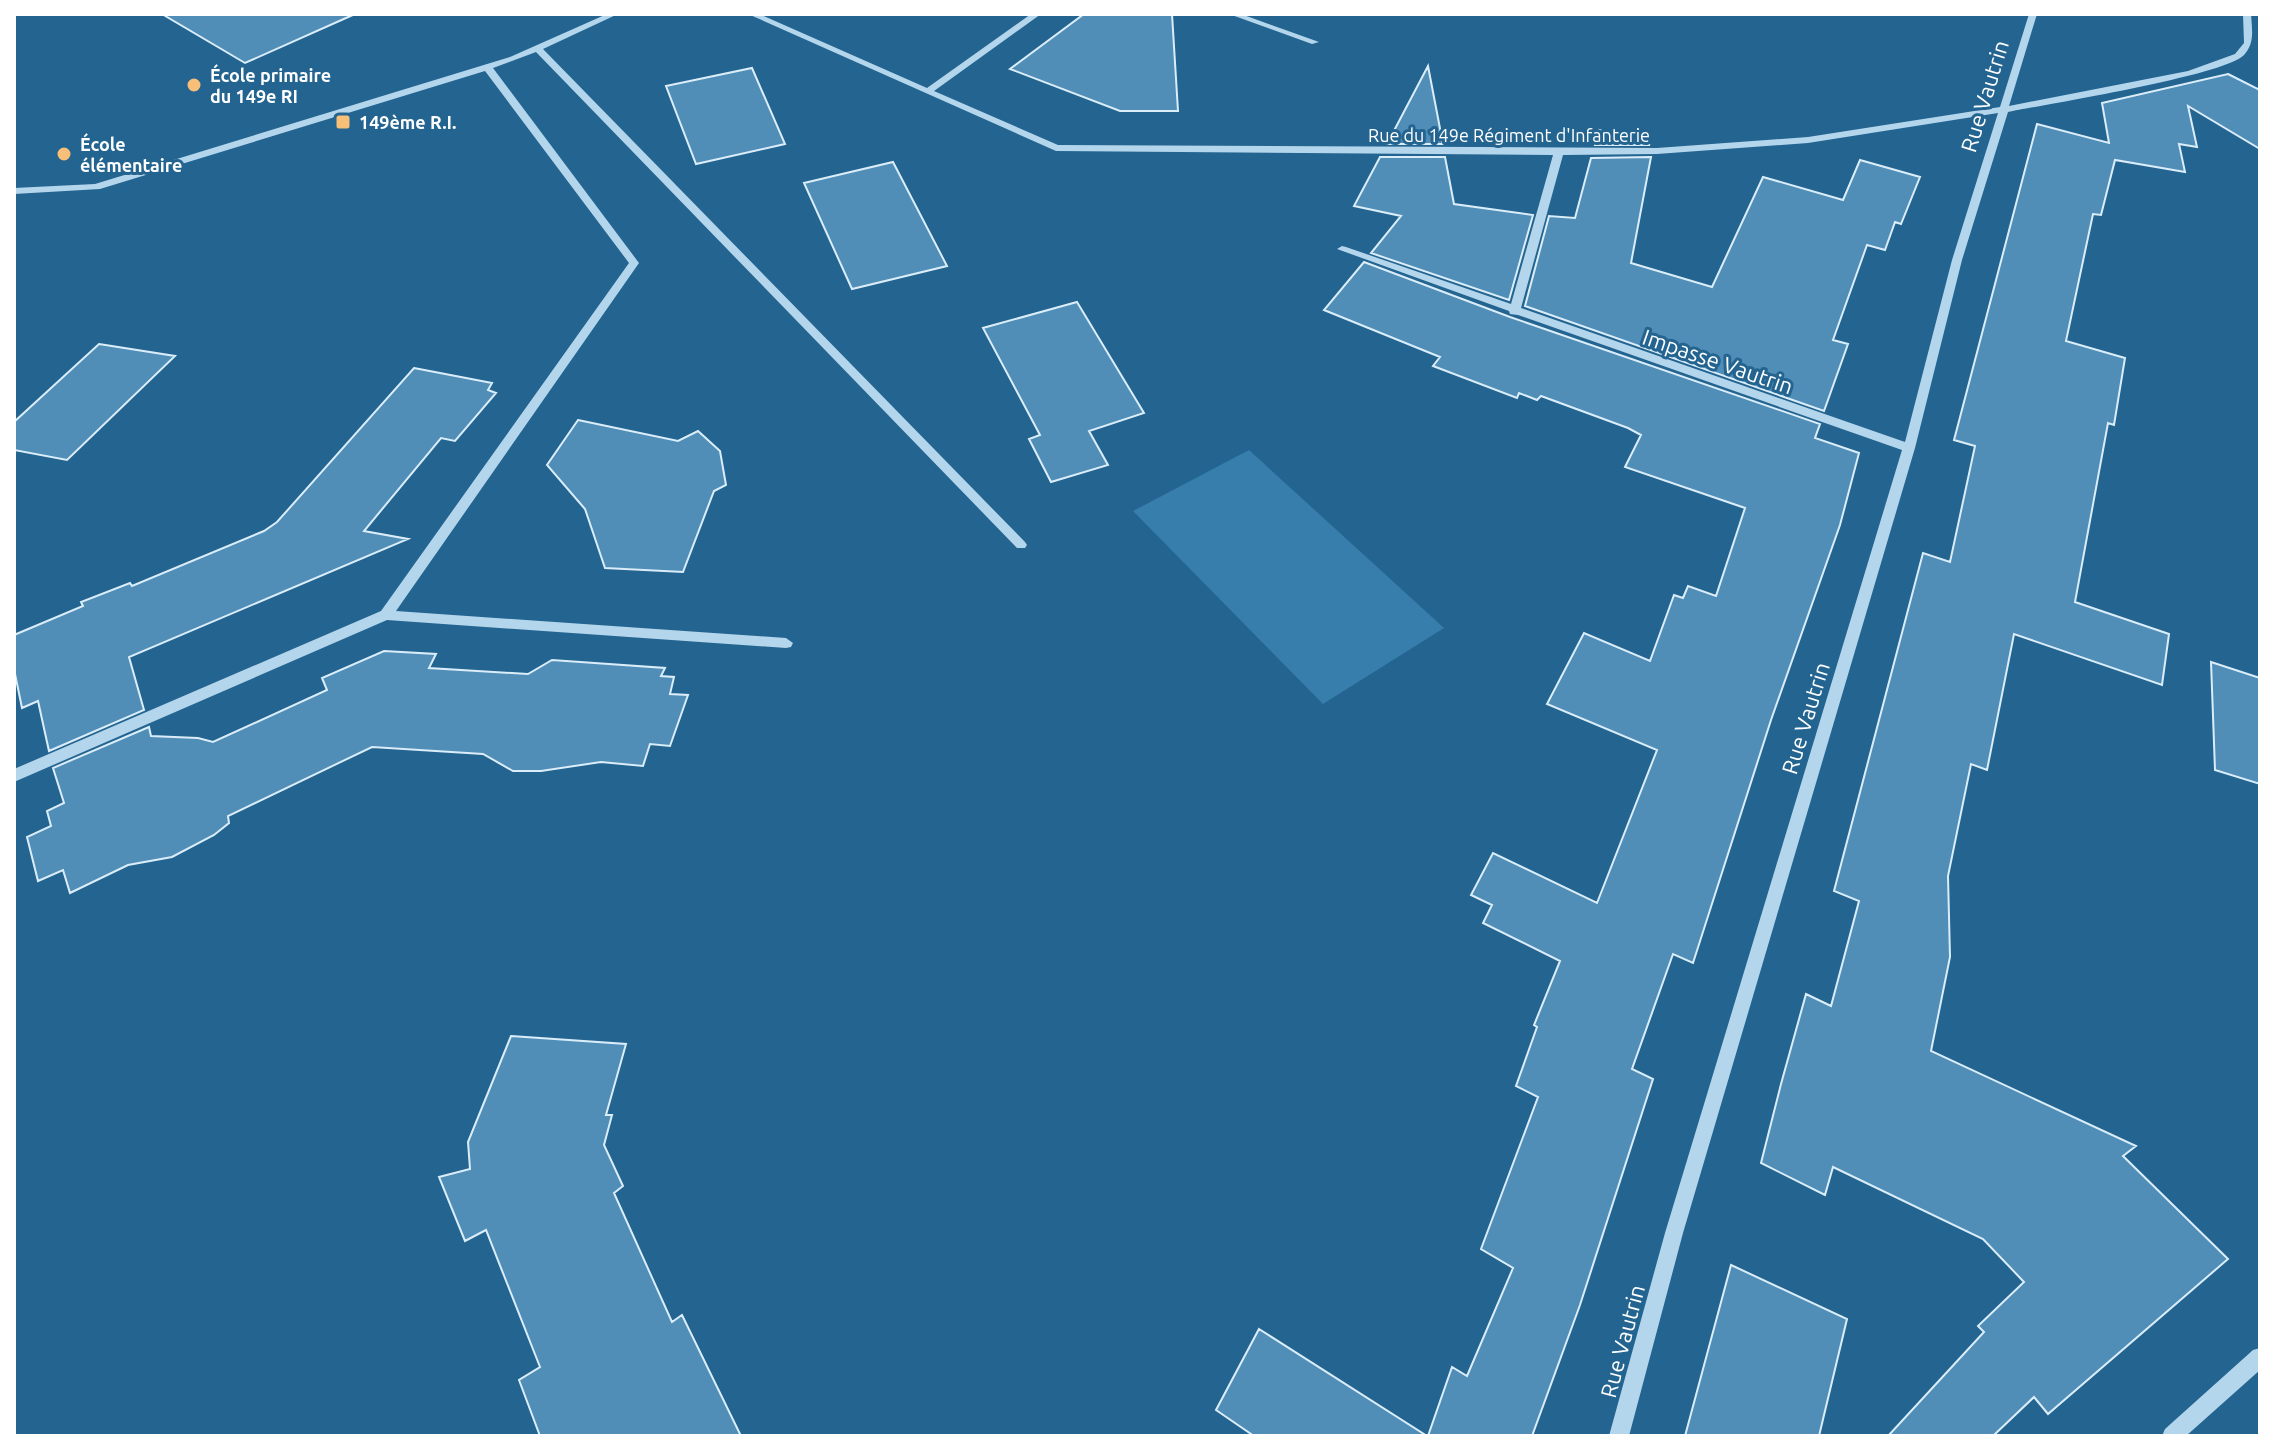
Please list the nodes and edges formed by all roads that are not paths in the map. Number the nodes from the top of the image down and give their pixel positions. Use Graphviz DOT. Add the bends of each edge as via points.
graph roads {
  1 [pos="614,14"];
  2 [pos="752,14"];
  3 [pos="1037,14"];
  4 [pos="1233,14"];
  5 [pos="2033,14"];
  6 [pos="2247,14"];
  7 [pos="1315,42"];
  8 [pos="537,48"];
  9 [pos="487,67"];
  10 [pos="928,91"];
  11 [pos="2006,109"];
  12 [pos="1559,152"];
  13 [pos="14,191"];
  14 [pos="1342,249"];
  15 [pos="1514,312"];
  16 [pos="1909,448"];
  17 [pos="1021,545"];
  18 [pos="386,615"];
  19 [pos="786,643"];
  20 [pos="14,776"];
  21 [pos="2260,1357"];
  22 [pos="1619,1436"];
  23 [pos="2172,1436"];
  1 -- 8 [label="street"];
  2 -- 10 [label="street, Rue du 149e Régiment d'Infanterie"];
  3 -- 10 [label="street"];
  4 -- 7 [label="street"];
  5 -- 11 [label="street, Rue Vautrin"];
  6 -- 11 [label="street, Rue du 149e Régiment d'Infanterie" via="2248,43 2238,56 2190,73"];
  8 -- 9 [label="street"];
  8 -- 17 [label="street"];
  9 -- 13 [label="street" via="96,187"];
  9 -- 18 [label="street" via="634,263"];
  10 -- 12 [label="street, Rue du 149e Régiment d'Infanterie" via="1056,148"];
  11 -- 12 [label="street, Rue du 149e Régiment d'Infanterie" via="1808,140"];
  11 -- 16 [label="street, Rue Vautrin" via="1957,260"];
  12 -- 15 [label="street"];
  14 -- 15 [label="street, Impasse Vautrin"];
  15 -- 16 [label="street, Impasse Vautrin"];
  16 -- 22 [label="street, Rue Vautrin" via="1674,1233"];
  18 -- 19 [label="street"];
  18 -- 20 [label="street"];
  21 -- 23 [label="street"];
}
